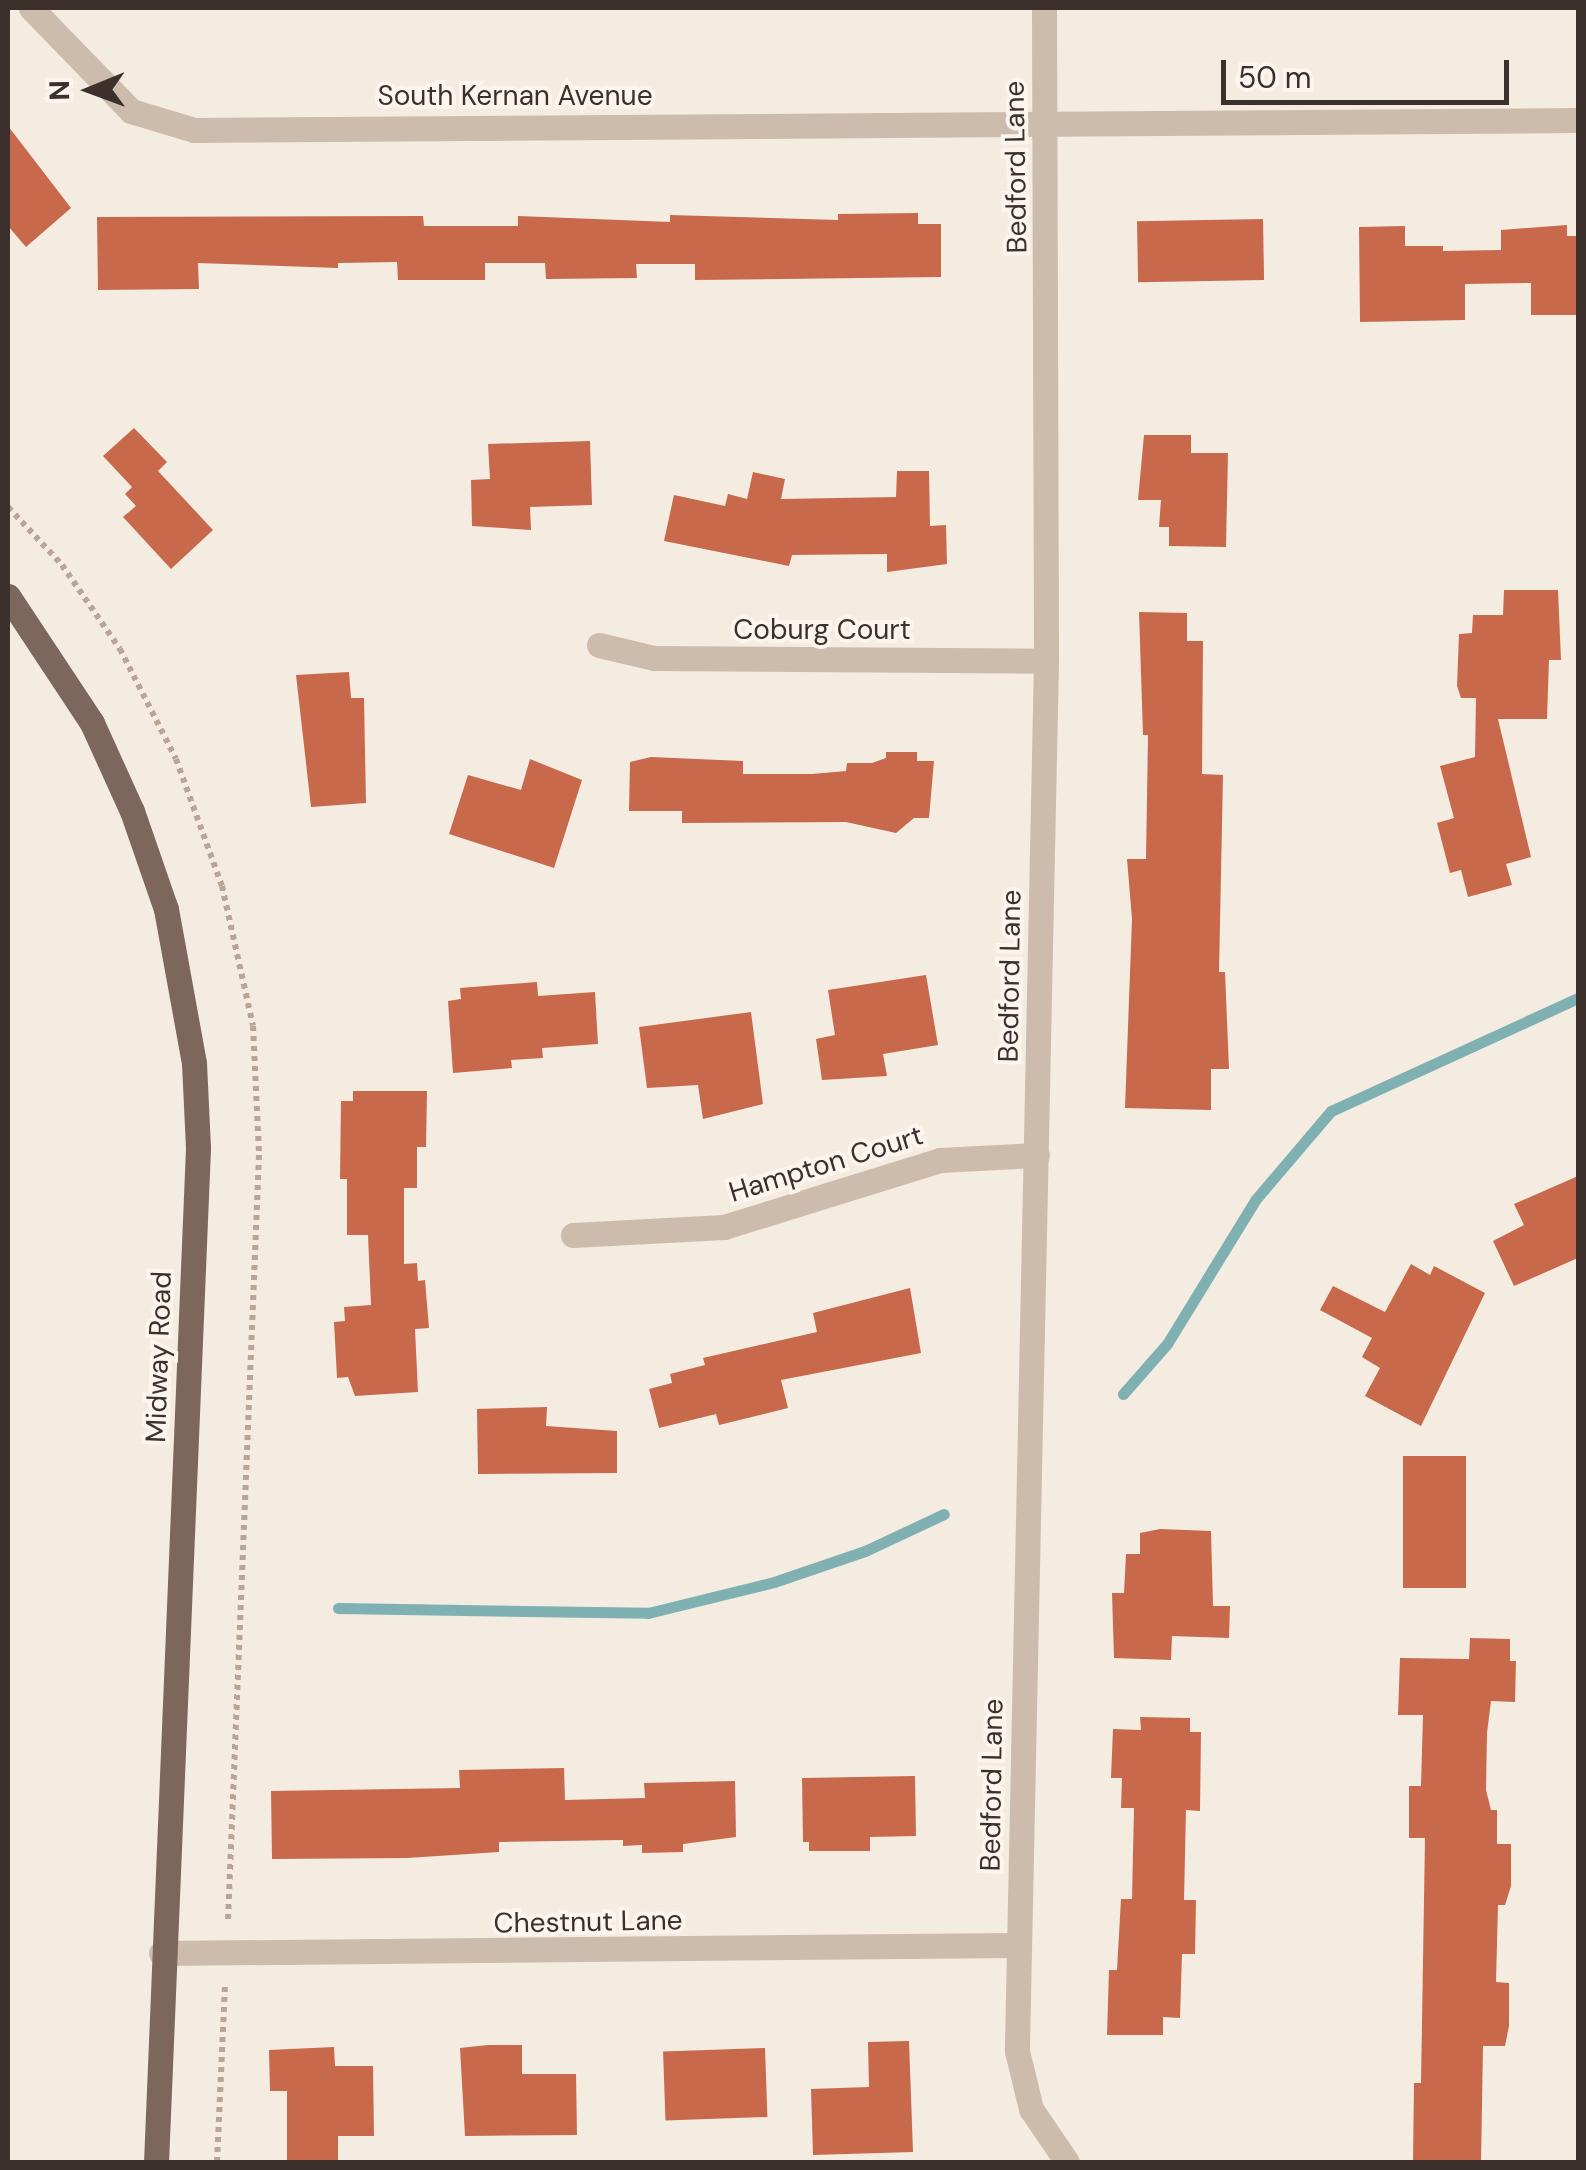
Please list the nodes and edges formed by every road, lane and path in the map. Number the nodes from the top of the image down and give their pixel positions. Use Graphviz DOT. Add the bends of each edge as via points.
graph roads {
  1 [pos="30,8"];
  2 [pos="1044,8"];
  3 [pos="1578,120"];
  4 [pos="1046,125"];
  5 [pos="8,596"];
  6 [pos="599,645"];
  7 [pos="1046,661"];
  8 [pos="1037,1155"];
  9 [pos="573,1235"];
  10 [pos="1017,1945"];
  11 [pos="161,1954"];
  12 [pos="156,2162"];
  13 [pos="1067,2162"];
  1 -- 4 [label="street, South Kernan Avenue" via="130,112 194,130"];
  2 -- 4 [label="street, Bedford Lane"];
  3 -- 4 [label="street, South Kernan Avenue"];
  4 -- 7 [label="street, Bedford Lane"];
  5 -- 11 [label="main road, Midway Road" via="92,723 132,810 166,909 194,1063 198,1148"];
  6 -- 7 [label="street, Coburg Court" via="654,658"];
  7 -- 8 [label="street, Bedford Lane"];
  8 -- 9 [label="street, Hampton Court" via="940,1160 724,1227"];
  8 -- 10 [label="street, Bedford Lane"];
  10 -- 11 [label="street, Chestnut Lane"];
  10 -- 13 [label="street, Bedford Lane" via="1022,2083"];
  11 -- 12 [label="main road, Midway Road"];
}
